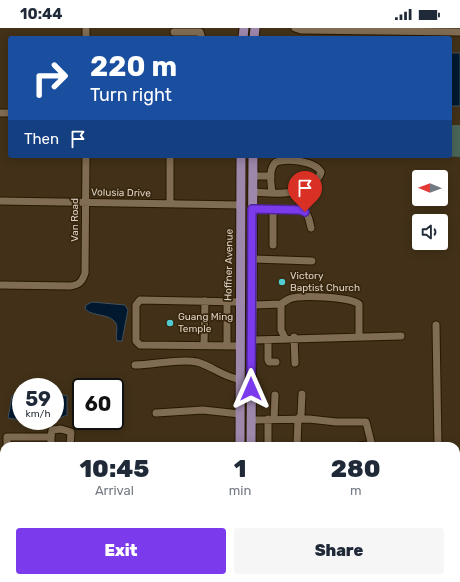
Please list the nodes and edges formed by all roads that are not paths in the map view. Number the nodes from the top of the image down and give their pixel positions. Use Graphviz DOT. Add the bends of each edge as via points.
graph roads {
  1 [pos="295,28"];
  2 [pos="174,32"];
  3 [pos="460,32"];
  4 [pos="201,36"];
  5 [pos="86,158"];
  6 [pos="170,158"];
  7 [pos="242,158"];
  8 [pos="247,158"];
  9 [pos="253,158"];
  10 [pos="253,176"];
  11 [pos="271,176"];
  12 [pos="252,192"];
  13 [pos="272,193"];
  14 [pos="0,201"];
  15 [pos="85,202"];
  16 [pos="170,204"];
  17 [pos="241,205"];
  18 [pos="252,209"];
  19 [pos="273,209"];
  20 [pos="312,228"];
  21 [pos="273,245"];
  22 [pos="252,259"];
  23 [pos="312,261"];
  24 [pos="0,285"];
  25 [pos="205,301"];
  26 [pos="227,302"];
  27 [pos="240,302"];
  28 [pos="281,304"];
  29 [pos="251,305"];
  30 [pos="436,326"];
  31 [pos="401,336"];
  32 [pos="359,337"];
  33 [pos="285,338"];
  34 [pos="294,338"];
  35 [pos="251,340"];
  36 [pos="268,340"];
  37 [pos="204,345"];
  38 [pos="227,345"];
  39 [pos="240,346"];
  40 [pos="276,362"];
  41 [pos="295,363"];
  42 [pos="135,365"];
  43 [pos="239,379"];
  44 [pos="302,394"];
  45 [pos="275,395"];
  46 [pos="156,414"];
  47 [pos="240,414"];
  48 [pos="271,419"];
  49 [pos="298,419"];
  50 [pos="251,420"];
  51 [pos="51,437"];
  52 [pos="7,442"];
  53 [pos="51,442"];
  54 [pos="70,442"];
  55 [pos="240,442"];
  56 [pos="251,442"];
  57 [pos="268,442"];
  58 [pos="297,442"];
  59 [pos="371,442"];
  60 [pos="438,442"];
  1 -- 3 [label="street"];
  2 -- 4 [label="street" via="200,32"];
  5 -- 15 [label="street, Van Road"];
  6 -- 16 [label="street"];
  7 -- 17 [label="main road, Hoffner Avenue"];
  8 -- 12 [label="main road" via="247,185 248,190"];
  9 -- 10 [label="main road"];
  10 -- 11 [label="street"];
  10 -- 12 [label="main road"];
  11 -- 13 [label="street"];
  11 -- 13 [label="street" via="274,164 280,160 312,165 319,169 321,175 312,184 297,192"];
  12 -- 13 [label="street"];
  12 -- 18 [label="main road"];
  14 -- 15 [label="street, Volusia Drive"];
  15 -- 16 [label="street, Volusia Drive"];
  15 -- 24 [label="street, Van Road" via="85,273 80,284"];
  16 -- 17 [label="street, Volusia Drive"];
  17 -- 22 [label="main road" via="248,211 248,251"];
  17 -- 27 [label="main road, Hoffner Avenue"];
  18 -- 19 [label="street"];
  18 -- 22 [label="main road"];
  19 -- 20 [label="street" via="301,210 305,212"];
  19 -- 21 [label="street"];
  22 -- 23 [label="street"];
  22 -- 29 [label="main road"];
  25 -- 26 [label="street"];
  25 -- 37 [label="street"];
  25 -- 37 [label="street" via="140,300 136,304 136,341 140,345"];
  26 -- 27 [label="street"];
  26 -- 38 [label="street"];
  27 -- 35 [label="main road" via="246,314 247,332"];
  27 -- 39 [label="main road, Hoffner Avenue"];
  28 -- 29 [label="street"];
  28 -- 32 [label="street" via="294,298 354,300 359,304"];
  28 -- 33 [label="street" via="282,330"];
  29 -- 35 [label="main road"];
  30 -- 60 [label="street"];
  31 -- 32 [label="street"];
  32 -- 34 [label="street"];
  33 -- 34 [label="street"];
  33 -- 36 [label="street"];
  34 -- 41 [label="street"];
  35 -- 36 [label="street"];
  35 -- 50 [label="main road"];
  36 -- 40 [label="street" via="268,360"];
  37 -- 38 [label="street"];
  38 -- 39 [label="street"];
  39 -- 43 [label="main road, Hoffner Avenue"];
  42 -- 43 [label="street" via="195,362 230,378"];
  43 -- 47 [label="main road, Hoffner Avenue"];
  43 -- 50 [label="main road" via="242,383 244,408"];
  44 -- 49 [label="street" via="301,416"];
  45 -- 48 [label="street"];
  46 -- 47 [label="street" via="203,410"];
  47 -- 55 [label="main road, Hoffner Avenue"];
  48 -- 49 [label="street"];
  48 -- 50 [label="street"];
  48 -- 57 [label="street"];
  49 -- 58 [label="street"];
  49 -- 59 [label="street" via="366,422"];
  50 -- 56 [label="main road"];
  51 -- 52 [label="street" via="7,437"];
  51 -- 53 [label="street"];
  51 -- 54 [label="street" via="52,430 61,429 71,432"];
}
